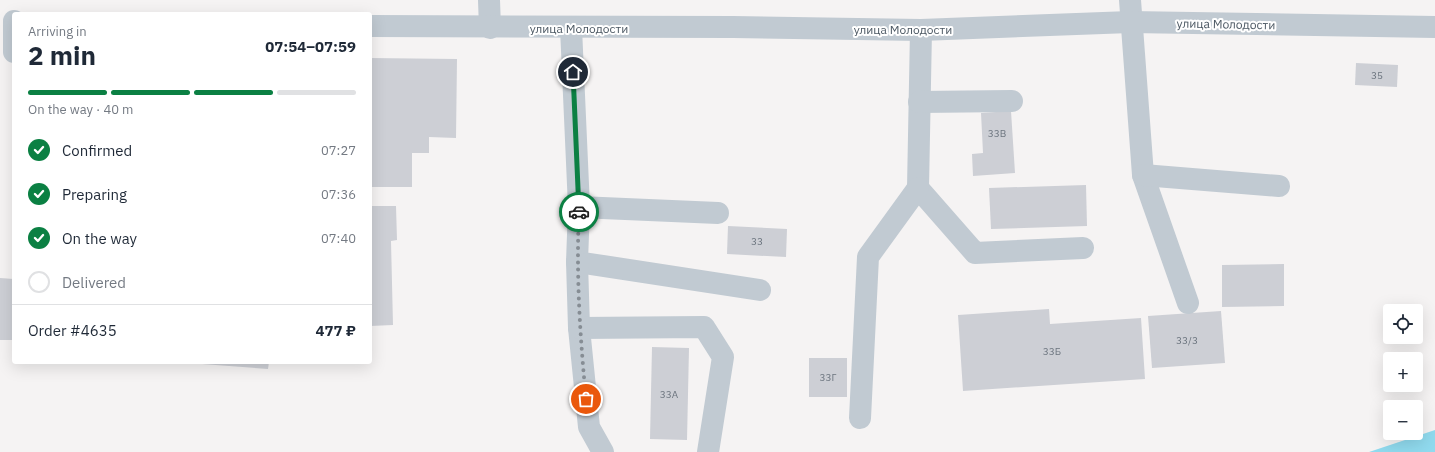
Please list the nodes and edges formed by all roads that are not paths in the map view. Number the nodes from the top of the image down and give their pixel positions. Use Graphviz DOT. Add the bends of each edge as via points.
graph roads {
  1 [pos="489,0"];
  2 [pos="1130,0"];
  3 [pos="0,22"];
  4 [pos="12,22"];
  5 [pos="1130,22"];
  6 [pos="372,26"];
  7 [pos="1435,27"];
  8 [pos="490,28"];
  9 [pos="571,28"];
  10 [pos="921,30"];
  11 [pos="1012,101"];
  12 [pos="919,102"];
  13 [pos="1143,176"];
  14 [pos="1279,186"];
  15 [pos="918,188"];
  16 [pos="579,207"];
  17 [pos="718,213"];
  18 [pos="1082,248"];
  19 [pos="577,262"];
  20 [pos="760,290"];
  21 [pos="1188,303"];
  22 [pos="579,328"];
  23 [pos="860,418"];
  24 [pos="603,452"];
  25 [pos="708,452"];
  1 -- 8 [label="street"];
  2 -- 5 [label="street"];
  3 -- 4 [label="street"];
  5 -- 7 [label="street, улица Молодости"];
  5 -- 10 [label="street, улица Молодости"];
  5 -- 13 [label="street"];
  6 -- 8 [label="street, улица Молодости"];
  8 -- 9 [label="street, улица Молодости"];
  9 -- 10 [label="street, улица Молодости"];
  9 -- 16 [label="street"];
  10 -- 12 [label="street"];
  11 -- 12 [label="street"];
  12 -- 15 [label="street"];
  13 -- 14 [label="street"];
  13 -- 21 [label="street"];
  15 -- 18 [label="street" via="975,253"];
  15 -- 23 [label="street" via="868,257"];
  16 -- 17 [label="street"];
  16 -- 19 [label="street"];
  19 -- 20 [label="street"];
  19 -- 22 [label="street"];
  22 -- 24 [label="street" via="589,427"];
  22 -- 25 [label="street" via="704,327 722,357"];
}
